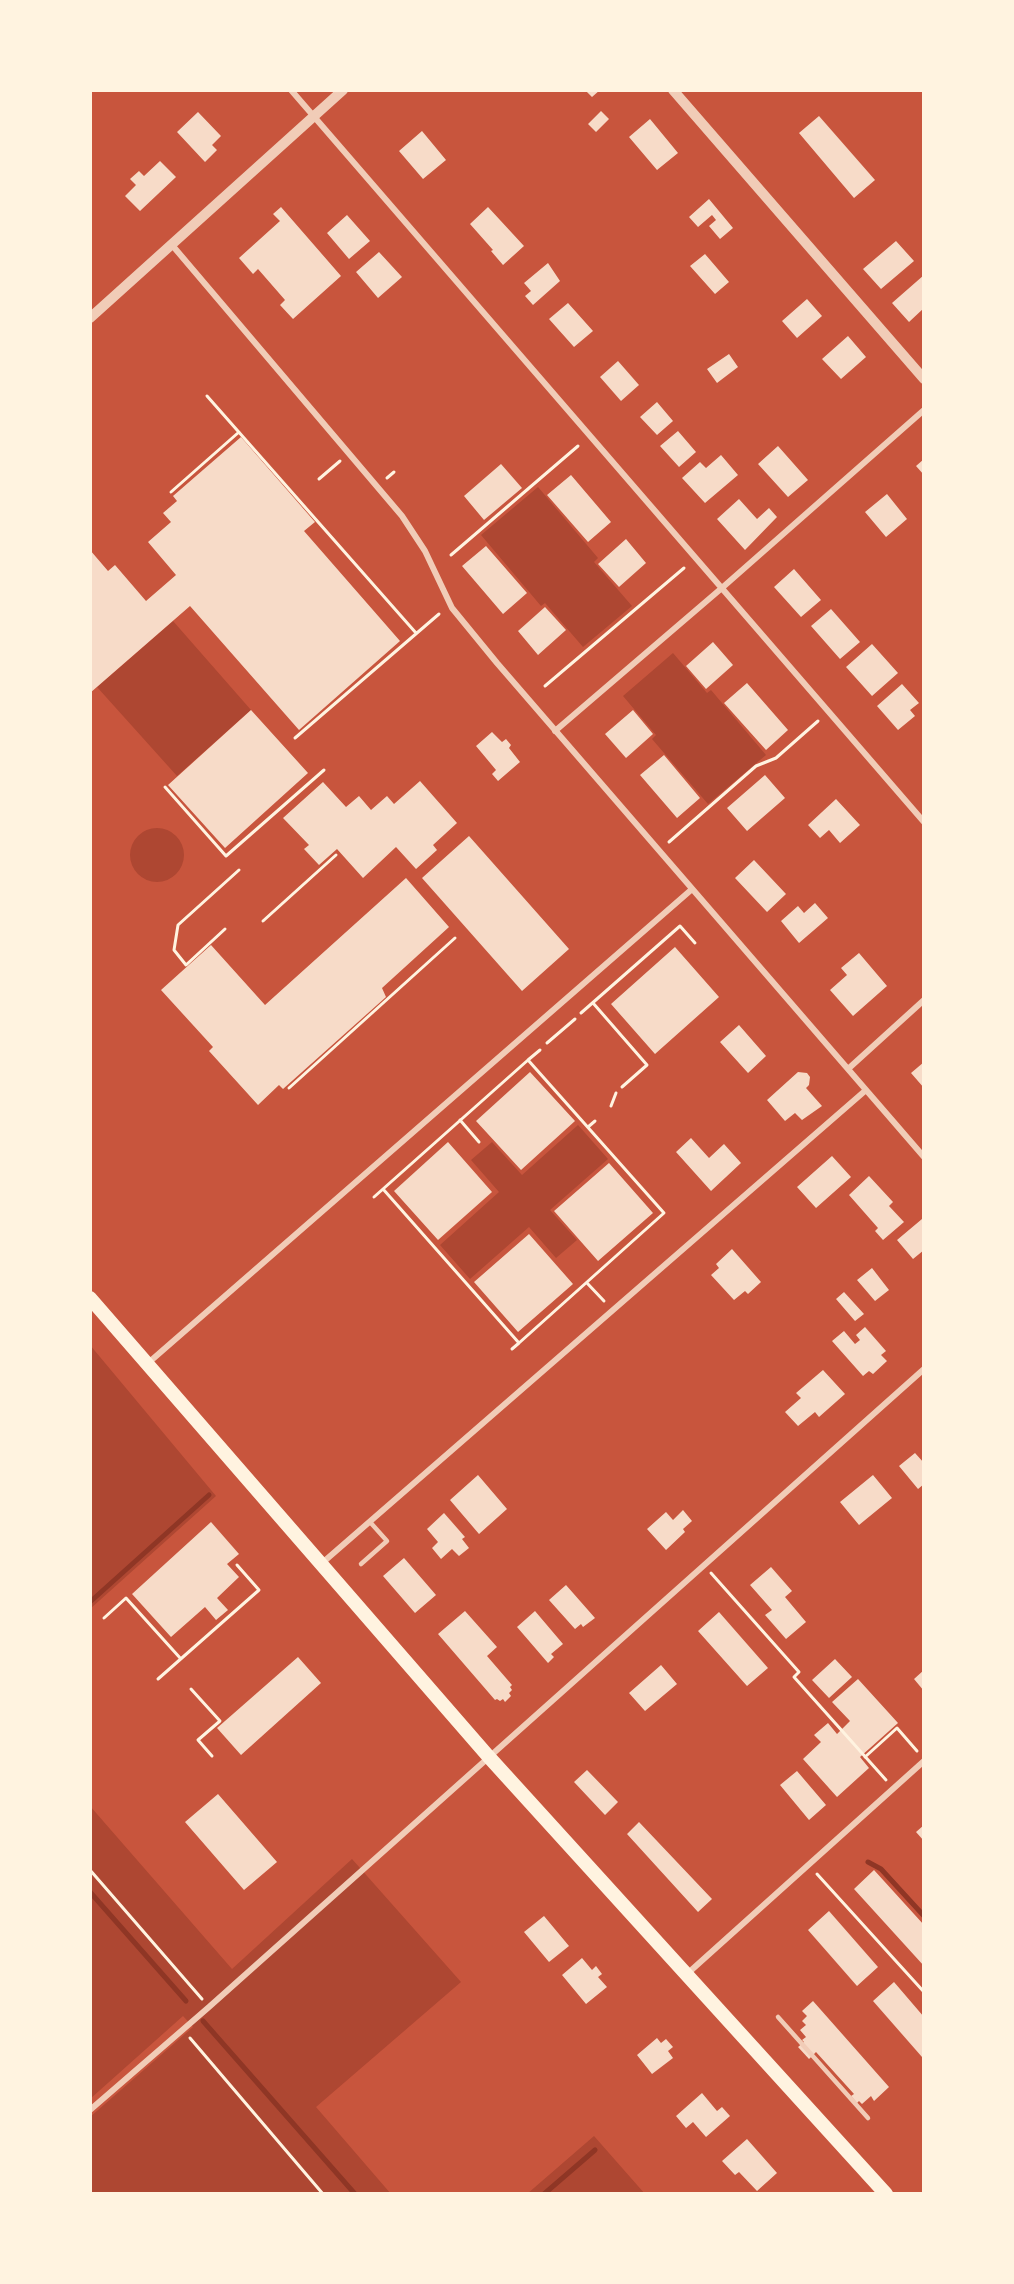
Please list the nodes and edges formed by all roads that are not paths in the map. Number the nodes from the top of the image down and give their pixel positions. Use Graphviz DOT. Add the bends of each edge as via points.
graph roads {
  1 [pos="291,90"];
  2 [pos="343,90"];
  3 [pos="673,90"];
  4 [pos="314,116"];
  5 [pos="172,245"];
  6 [pos="90,318"];
  7 [pos="924,379"];
  8 [pos="924,410"];
  9 [pos="723,587"];
  10 [pos="555,731"];
  11 [pos="924,822"];
  12 [pos="691,890"];
  13 [pos="924,1000"];
  14 [pos="848,1069"];
  15 [pos="866,1090"];
  16 [pos="924,1157"];
  17 [pos="90,1298"];
  18 [pos="147,1364"];
  19 [pos="924,1370"];
  20 [pos="370,1522"];
  21 [pos="320,1564"];
  22 [pos="361,1564"];
  23 [pos="488,1756"];
  24 [pos="924,1761"];
  25 [pos="687,1974"];
  26 [pos="778,2017"];
  27 [pos="90,2110"];
  28 [pos="868,2118"];
  29 [pos="886,2194"];
  1 -- 4 [label="street"];
  2 -- 4 [label="street"];
  3 -- 7 [label="street"];
  4 -- 5 [label="street"];
  4 -- 9 [label="street"];
  5 -- 6 [label="street"];
  5 -- 10 [label="street" via="402,516 425,551 453,608"];
  8 -- 9 [label="street"];
  9 -- 10 [label="street"];
  9 -- 11 [label="street"];
  10 -- 12 [label="street"];
  12 -- 14 [label="street"];
  12 -- 18 [label="street"];
  13 -- 14 [label="street"];
  14 -- 15 [label="street"];
  15 -- 16 [label="street"];
  15 -- 20 [label="street"];
  17 -- 18 [label="main road"];
  18 -- 21 [label="main road"];
  19 -- 23 [label="street"];
  20 -- 21 [label="street"];
  20 -- 22 [label="lane" via="387,1542"];
  21 -- 23 [label="main road"];
  23 -- 25 [label="main road"];
  23 -- 27 [label="street"];
  24 -- 25 [label="street"];
  25 -- 29 [label="main road"];
  26 -- 28 [label="lane"];
}
